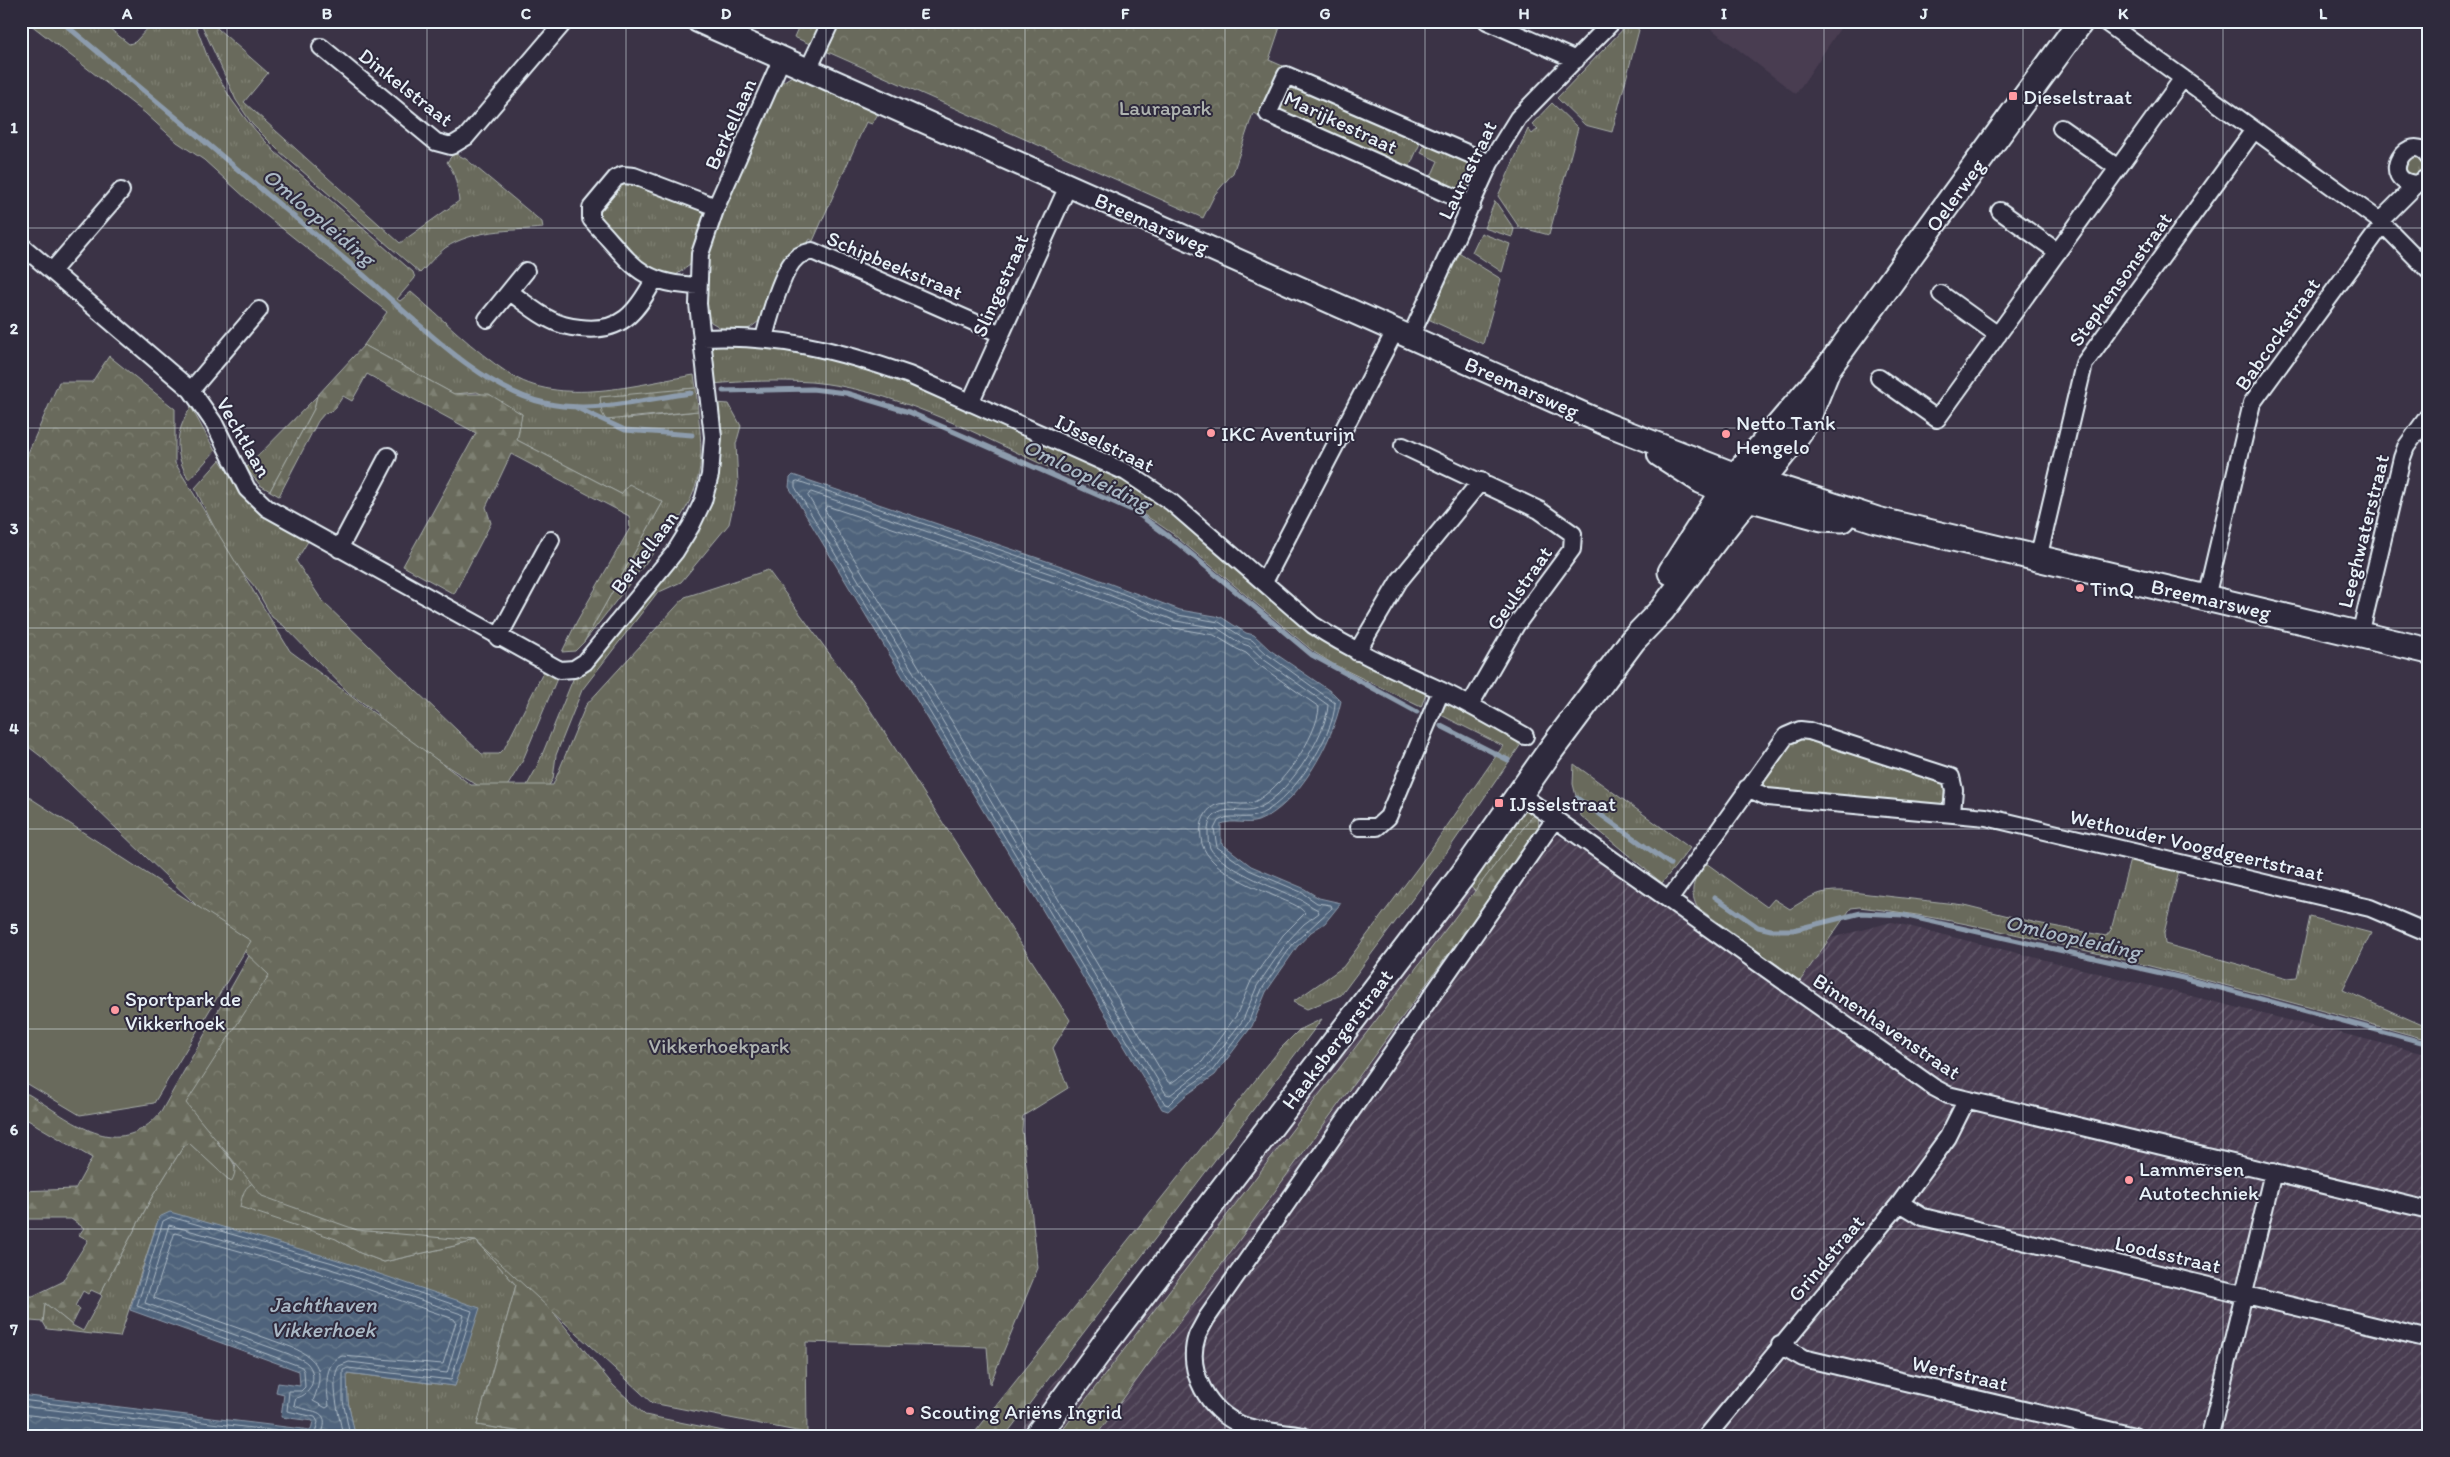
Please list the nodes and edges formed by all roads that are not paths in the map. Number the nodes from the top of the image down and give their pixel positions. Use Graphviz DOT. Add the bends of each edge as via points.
graph roads {
  1 [pos="565,21"];
  2 [pos="698,21"];
  3 [pos="831,21"];
  4 [pos="1487,21"];
  5 [pos="1613,21"];
  6 [pos="2081,21"];
  7 [pos="2104,21"];
  8 [pos="321,46"];
  9 [pos="782,58"];
  10 [pos="1576,60"];
  11 [pos="808,70"];
  12 [pos="2183,78"];
  13 [pos="2061,128"];
  14 [pos="2254,130"];
  15 [pos="2429,156"];
  16 [pos="1490,163"];
  17 [pos="2118,168"];
  18 [pos="2423,180"];
  19 [pos="1068,186"];
  20 [pos="121,191"];
  21 [pos="1472,205"];
  22 [pos="716,207"];
  23 [pos="2000,211"];
  24 [pos="2381,222"];
  25 [pos="23,250"];
  26 [pos="2058,252"];
  27 [pos="52,271"];
  28 [pos="526,271"];
  29 [pos="2429,271"];
  30 [pos="654,280"];
  31 [pos="698,286"];
  32 [pos="510,292"];
  33 [pos="1941,294"];
  34 [pos="258,310"];
  35 [pos="487,319"];
  36 [pos="1001,334"];
  37 [pos="1403,334"];
  38 [pos="1998,335"];
  39 [pos="702,338"];
  40 [pos="764,338"];
  41 [pos="1828,368"];
  42 [pos="1879,378"];
  43 [pos="191,390"];
  44 [pos="970,403"];
  45 [pos="2429,415"];
  46 [pos="1403,446"];
  47 [pos="388,456"];
  48 [pos="1481,481"];
  49 [pos="1730,483"];
  50 [pos="1755,490"];
  51 [pos="551,540"];
  52 [pos="340,549"];
  53 [pos="2038,559"];
  54 [pos="1264,582"];
  55 [pos="2206,598"];
  56 [pos="2360,634"];
  57 [pos="498,638"];
  58 [pos="1633,640"];
  59 [pos="2429,651"];
  60 [pos="1357,652"];
  61 [pos="567,671"];
  62 [pos="1441,691"];
  63 [pos="1470,705"];
  64 [pos="1525,736"];
  65 [pos="1748,788"];
  66 [pos="1521,795"];
  67 [pos="1952,812"];
  68 [pos="1555,819"];
  69 [pos="1359,827"];
  70 [pos="1669,900"];
  71 [pos="2429,933"];
  72 [pos="1966,1101"];
  73 [pos="2273,1172"];
  74 [pos="1900,1203"];
  75 [pos="2429,1210"];
  76 [pos="2243,1294"];
  77 [pos="2429,1339"];
  78 [pos="1780,1345"];
  79 [pos="1037,1436"];
  80 [pos="1303,1436"];
  81 [pos="1707,1436"];
  82 [pos="2134,1436"];
  83 [pos="2210,1436"];
  1 -- 8 [label="street, Dinkelstraat" via="466,137 451,146 436,142"];
  2 -- 9 [label="street, Breemarsweg"];
  3 -- 11 [label="street"];
  4 -- 10 [label="street"];
  5 -- 10 [label="street, Laurastraat"];
  6 -- 41 [label="main road, Oelerweg"];
  7 -- 12 [label="street"];
  9 -- 11 [label="street, Breemarsweg"];
  9 -- 22 [label="street, Berkellaan"];
  10 -- 16 [label="street, Laurastraat" via="1518,118"];
  11 -- 19 [label="street, Breemarsweg"];
  12 -- 14 [label="street"];
  12 -- 17 [label="street"];
  13 -- 17 [label="street"];
  14 -- 24 [label="street"];
  14 -- 53 [label="street, Stephensonstraat" via="2084,364"];
  15 -- 18 [label="street" via="2420,149 2412,148 2398,158 2396,168 2405,181"];
  16 -- 21 [label="street, Laurastraat"];
  16 -- 21 [label="street, Marijkestraat" via="1286,75 1268,114"];
  17 -- 26 [label="street"];
  18 -- 24 [label="street"];
  19 -- 36 [label="street, Slingestraat"];
  19 -- 37 [label="street, Breemarsweg"];
  20 -- 27 [label="street"];
  21 -- 37 [label="street, Laurastraat"];
  22 -- 30 [label="street" via="634,176 616,178 591,208 591,219 638,270"];
  22 -- 31 [label="street, Berkellaan" via="700,254"];
  23 -- 26 [label="street"];
  24 -- 29 [label="street"];
  24 -- 55 [label="street, Babcockstraat" via="2252,403"];
  25 -- 27 [label="street, Vechtlaan"];
  26 -- 38 [label="street"];
  27 -- 43 [label="street, Vechtlaan"];
  28 -- 32 [label="street"];
  30 -- 31 [label="street"];
  30 -- 32 [label="street" via="644,298 623,321 611,327 589,329 550,320"];
  31 -- 39 [label="street, Berkellaan"];
  32 -- 35 [label="street"];
  33 -- 38 [label="street"];
  34 -- 43 [label="street, Vechtlaan"];
  36 -- 40 [label="street, Schipbeekstraat" via="812,251 797,256 789,267"];
  36 -- 44 [label="street, Slingestraat"];
  37 -- 49 [label="street, Breemarsweg"];
  37 -- 54 [label="street, Laurastraat"];
  38 -- 42 [label="street" via="1937,419"];
  39 -- 40 [label="street, IJsselstraat"];
  39 -- 61 [label="street, Berkellaan" via="713,437 710,474 703,501 675,552 585,662"];
  40 -- 44 [label="street, IJsselstraat" via="806,345 880,365"];
  41 -- 49 [label="main road, Oelerweg"];
  41 -- 50 [label="main road, Oelerweg" via="1806,422"];
  43 -- 52 [label="street, Vechtlaan" via="214,423 235,468 256,500"];
  44 -- 54 [label="street, IJsselstraat" via="1126,472 1171,502"];
  45 -- 56 [label="street, Leeghwaterstraat" via="2402,458"];
  46 -- 48 [label="street, Geulstraat"];
  47 -- 52 [label="street"];
  48 -- 60 [label="street" via="1399,581"];
  48 -- 63 [label="street, Geulstraat" via="1538,510 1573,534 1572,549 1516,625"];
  49 -- 50 [label="main road, Breemarsweg"];
  49 -- 58 [label="main road, Haaksbergerstraat" via="1647,609"];
  50 -- 53 [label="main road, Breemarsweg"];
  50 -- 58 [label="main road, Haaksbergerstraat" via="1662,610"];
  51 -- 57 [label="street"];
  52 -- 57 [label="street, Vechtlaan"];
  53 -- 55 [label="main road, Breemarsweg"];
  54 -- 60 [label="street, IJsselstraat" via="1313,625"];
  55 -- 56 [label="main road, Breemarsweg"];
  56 -- 59 [label="main road, Breemarsweg"];
  57 -- 61 [label="street, Vechtlaan"];
  58 -- 66 [label="main road, Haaksbergerstraat"];
  60 -- 62 [label="street, IJsselstraat"];
  62 -- 63 [label="street, IJsselstraat"];
  62 -- 69 [label="street" via="1388,817 1377,827"];
  63 -- 64 [label="street, IJsselstraat"];
  65 -- 67 [label="street, Wethouder Voogdgeertstraat" via="1767,797"];
  65 -- 67 [label="street" via="1786,736 1800,730 1809,731 1951,777 1954,790"];
  65 -- 70 [label="street"];
  66 -- 68 [label="street, Binnenhavenstraat"];
  66 -- 79 [label="main road, Haaksbergerstraat" via="1457,884"];
  67 -- 71 [label="street, Wethouder Voogdgeertstraat" via="2010,822 2370,908"];
  68 -- 70 [label="street, Binnenhavenstraat"];
  68 -- 80 [label="street" via="1206,1319 1197,1337 1197,1378 1204,1393 1220,1412 1242,1425"];
  70 -- 72 [label="street, Binnenhavenstraat" via="1932,1087"];
  72 -- 73 [label="street, Binnenhavenstraat"];
  72 -- 74 [label="street, Grindstraat" via="1948,1137"];
  73 -- 75 [label="street, Binnenhavenstraat"];
  73 -- 76 [label="street"];
  74 -- 76 [label="street, Loodsstraat" via="1923,1217"];
  74 -- 78 [label="street, Grindstraat"];
  76 -- 77 [label="street, Loodsstraat"];
  76 -- 83 [label="street"];
  78 -- 81 [label="street, Grindstraat"];
  78 -- 82 [label="street, Werfstraat" via="1803,1358"];
}
